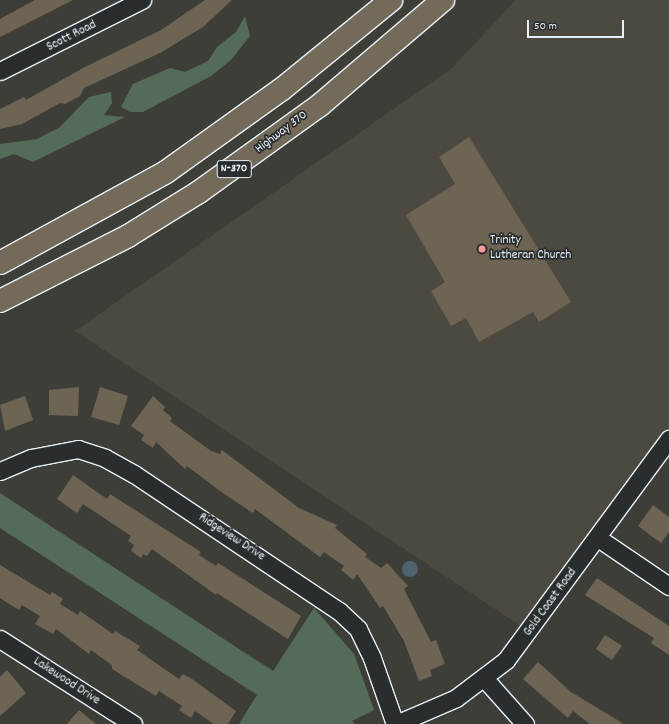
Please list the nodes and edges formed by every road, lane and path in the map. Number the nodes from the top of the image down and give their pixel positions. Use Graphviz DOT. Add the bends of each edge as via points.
graph roads {
  1 [pos="142,0"];
  2 [pos="390,0"];
  3 [pos="421,0"];
  4 [pos="443,0"];
  5 [pos="0,71"];
  6 [pos="320,105"];
  7 [pos="0,263"];
  8 [pos="0,301"];
  9 [pos="669,439"];
  10 [pos="0,471"];
  11 [pos="598,538"];
  12 [pos="669,586"];
  13 [pos="0,639"];
  14 [pos="484,678"];
  15 [pos="133,724"];
  16 [pos="395,724"];
  17 [pos="525,724"];
  1 -- 5 [label="street, Scott Road"];
  2 -- 7 [label="highway, N-370" via="282,89 166,172"];
  3 -- 6 [label="highway"];
  4 -- 6 [label="highway, Highway 370 / N-370"];
  6 -- 8 [label="highway, Highway 370 / N-370" via="199,192 128,236"];
  9 -- 11 [label="street, Gold Coast Road"];
  10 -- 16 [label="street, Ridgeview Drive" via="38,456 78,449 105,458 134,474 339,610 358,629 372,658"];
  11 -- 12 [label="street"];
  11 -- 14 [label="street, Gold Coast Road" via="523,641"];
  13 -- 15 [label="street, Lakewood Drive"];
  14 -- 16 [label="street, Gold Coast Road" via="430,712"];
  14 -- 17 [label="street"];
}
